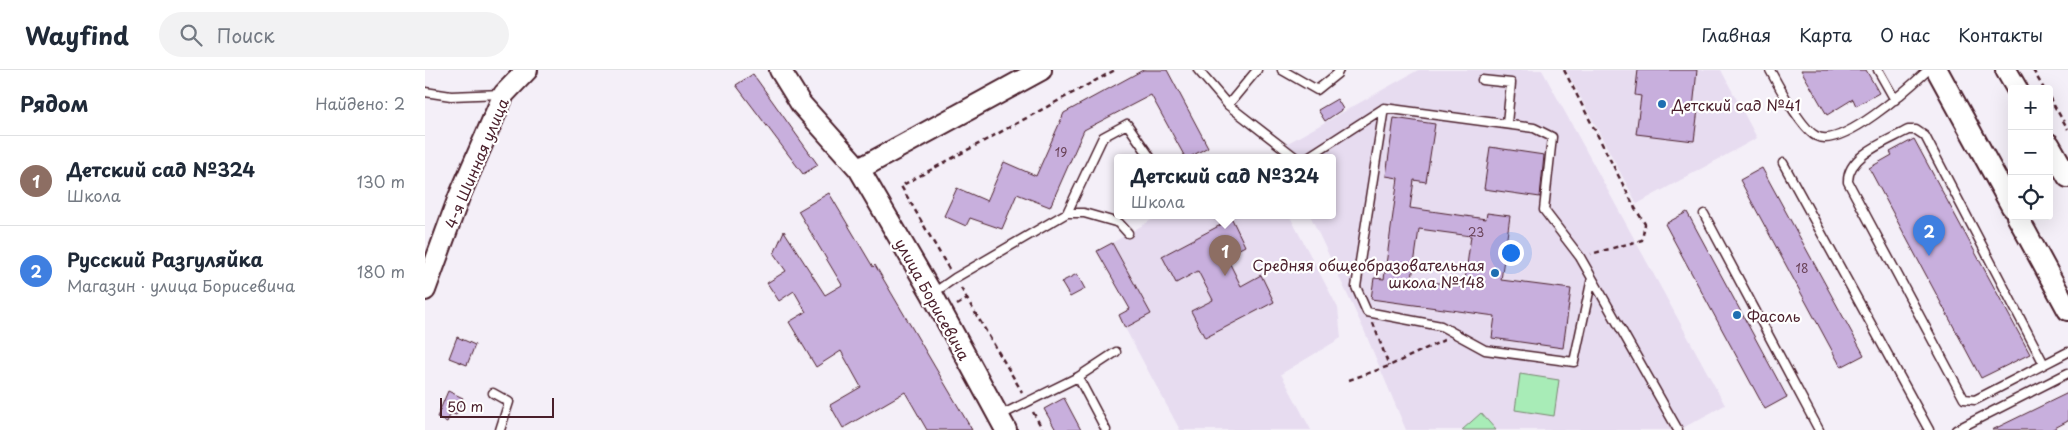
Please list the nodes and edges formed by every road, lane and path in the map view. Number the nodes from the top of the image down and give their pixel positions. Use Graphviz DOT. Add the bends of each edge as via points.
graph roads {
  1 [pos="527,70"];
  2 [pos="780,70"];
  3 [pos="1041,70"];
  4 [pos="1115,70"];
  5 [pos="1198,70"];
  6 [pos="1257,70"];
  7 [pos="1282,70"];
  8 [pos="1339,70"];
  9 [pos="1564,70"];
  10 [pos="1770,70"];
  11 [pos="1879,70"];
  12 [pos="1928,70"];
  13 [pos="1937,70"];
  14 [pos="2006,70"];
  15 [pos="2033,70"];
  16 [pos="1482,80"];
  17 [pos="2015,85"];
  18 [pos="2042,85"];
  19 [pos="425,92"];
  20 [pos="504,94"];
  21 [pos="1895,100"];
  22 [pos="2053,104"];
  23 [pos="1228,105"];
  24 [pos="1384,108"];
  25 [pos="1507,124"];
  26 [pos="2068,129"];
  27 [pos="2053,151"];
  28 [pos="1149,154"];
  29 [pos="1291,154"];
  30 [pos="1313,154"];
  31 [pos="1783,163"];
  32 [pos="859,169"];
  33 [pos="2068,177"];
  34 [pos="2008,200"];
  35 [pos="1067,213"];
  36 [pos="1704,214"];
  37 [pos="2019,220"];
  38 [pos="1129,233"];
  39 [pos="1580,257"];
  40 [pos="955,278"];
  41 [pos="1592,278"];
  42 [pos="425,290"];
  43 [pos="932,294"];
  44 [pos="967,299"];
  45 [pos="953,307"];
  46 [pos="2068,310"];
  47 [pos="1369,313"];
  48 [pos="1451,336"];
  49 [pos="1115,352"];
  50 [pos="2068,352"];
  51 [pos="2044,364"];
  52 [pos="1389,366"];
  53 [pos="2068,373"];
  54 [pos="1078,377"];
  55 [pos="1349,380"];
  56 [pos="493,394"];
  57 [pos="1028,402"];
  58 [pos="1002,423"];
  59 [pos="501,430"];
  60 [pos="1043,430"];
  61 [pos="1106,430"];
  62 [pos="1678,430"];
  63 [pos="1819,430"];
  64 [pos="1929,430"];
  65 [pos="1956,430"];
  1 -- 20 [label="street, 4-я Шинная улица"];
  2 -- 32 [label="street, улица Борисевича" via="801,104"];
  3 -- 32 [label="street"];
  4 -- 40 [label="path" via="901,186"];
  5 -- 23 [label="lane"];
  6 -- 23 [label="lane"];
  7 -- 8 [label="lane" via="1317,90"];
  9 -- 39 [label="path" via="1645,224 1642,240"];
  10 -- 21 [label="lane" via="1804,124 1822,138 1842,134"];
  11 -- 21 [label="lane"];
  12 -- 21 [label="lane"];
  13 -- 34 [label="street"];
  14 -- 17 [label="street"];
  15 -- 18 [label="path"];
  16 -- 25 [label="lane" via="1511,83"];
  19 -- 20 [label="lane" via="451,96"];
  20 -- 42 [label="street, 4-я Шинная улица" via="459,197"];
  22 -- 26 [label="path"];
  23 -- 29 [label="lane"];
  24 -- 25 [label="lane"];
  24 -- 30 [label="lane"];
  24 -- 47 [label="lane" via="1356,287"];
  25 -- 39 [label="lane" via="1534,128 1552,137 1544,210"];
  27 -- 33 [label="street"];
  28 -- 35 [label="lane" via="1127,124 1103,137"];
  31 -- 64 [label="lane"];
  32 -- 43 [label="street, улица Борисевича"];
  35 -- 38 [label="lane" via="1084,213 1119,223"];
  35 -- 40 [label="lane"];
  36 -- 63 [label="lane"];
  37 -- 46 [label="street"];
  39 -- 41 [label="lane"];
  40 -- 43 [label="lane"];
  40 -- 44 [label="path"];
  41 -- 47 [label="lane" via="1574,362 1485,350 1441,326"];
  41 -- 62 [label="lane"];
  43 -- 58 [label="street, улица Борисевича"];
  44 -- 45 [label="path"];
  44 -- 57 [label="path"];
  47 -- 52 [label="path"];
  48 -- 52 [label="path"];
  49 -- 54 [label="lane"];
  50 -- 51 [label="lane"];
  51 -- 51 [label="lane" via="1925,136 1916,130 1908,130 1857,158 1850,167 1848,182 1964,398 1975,400"];
  52 -- 55 [label="path"];
  53 -- 65 [label="lane"];
  54 -- 57 [label="lane"];
  54 -- 61 [label="lane"];
  56 -- 59 [label="lane" via="509,402"];
  57 -- 58 [label="lane"];
  57 -- 60 [label="path"];
}
